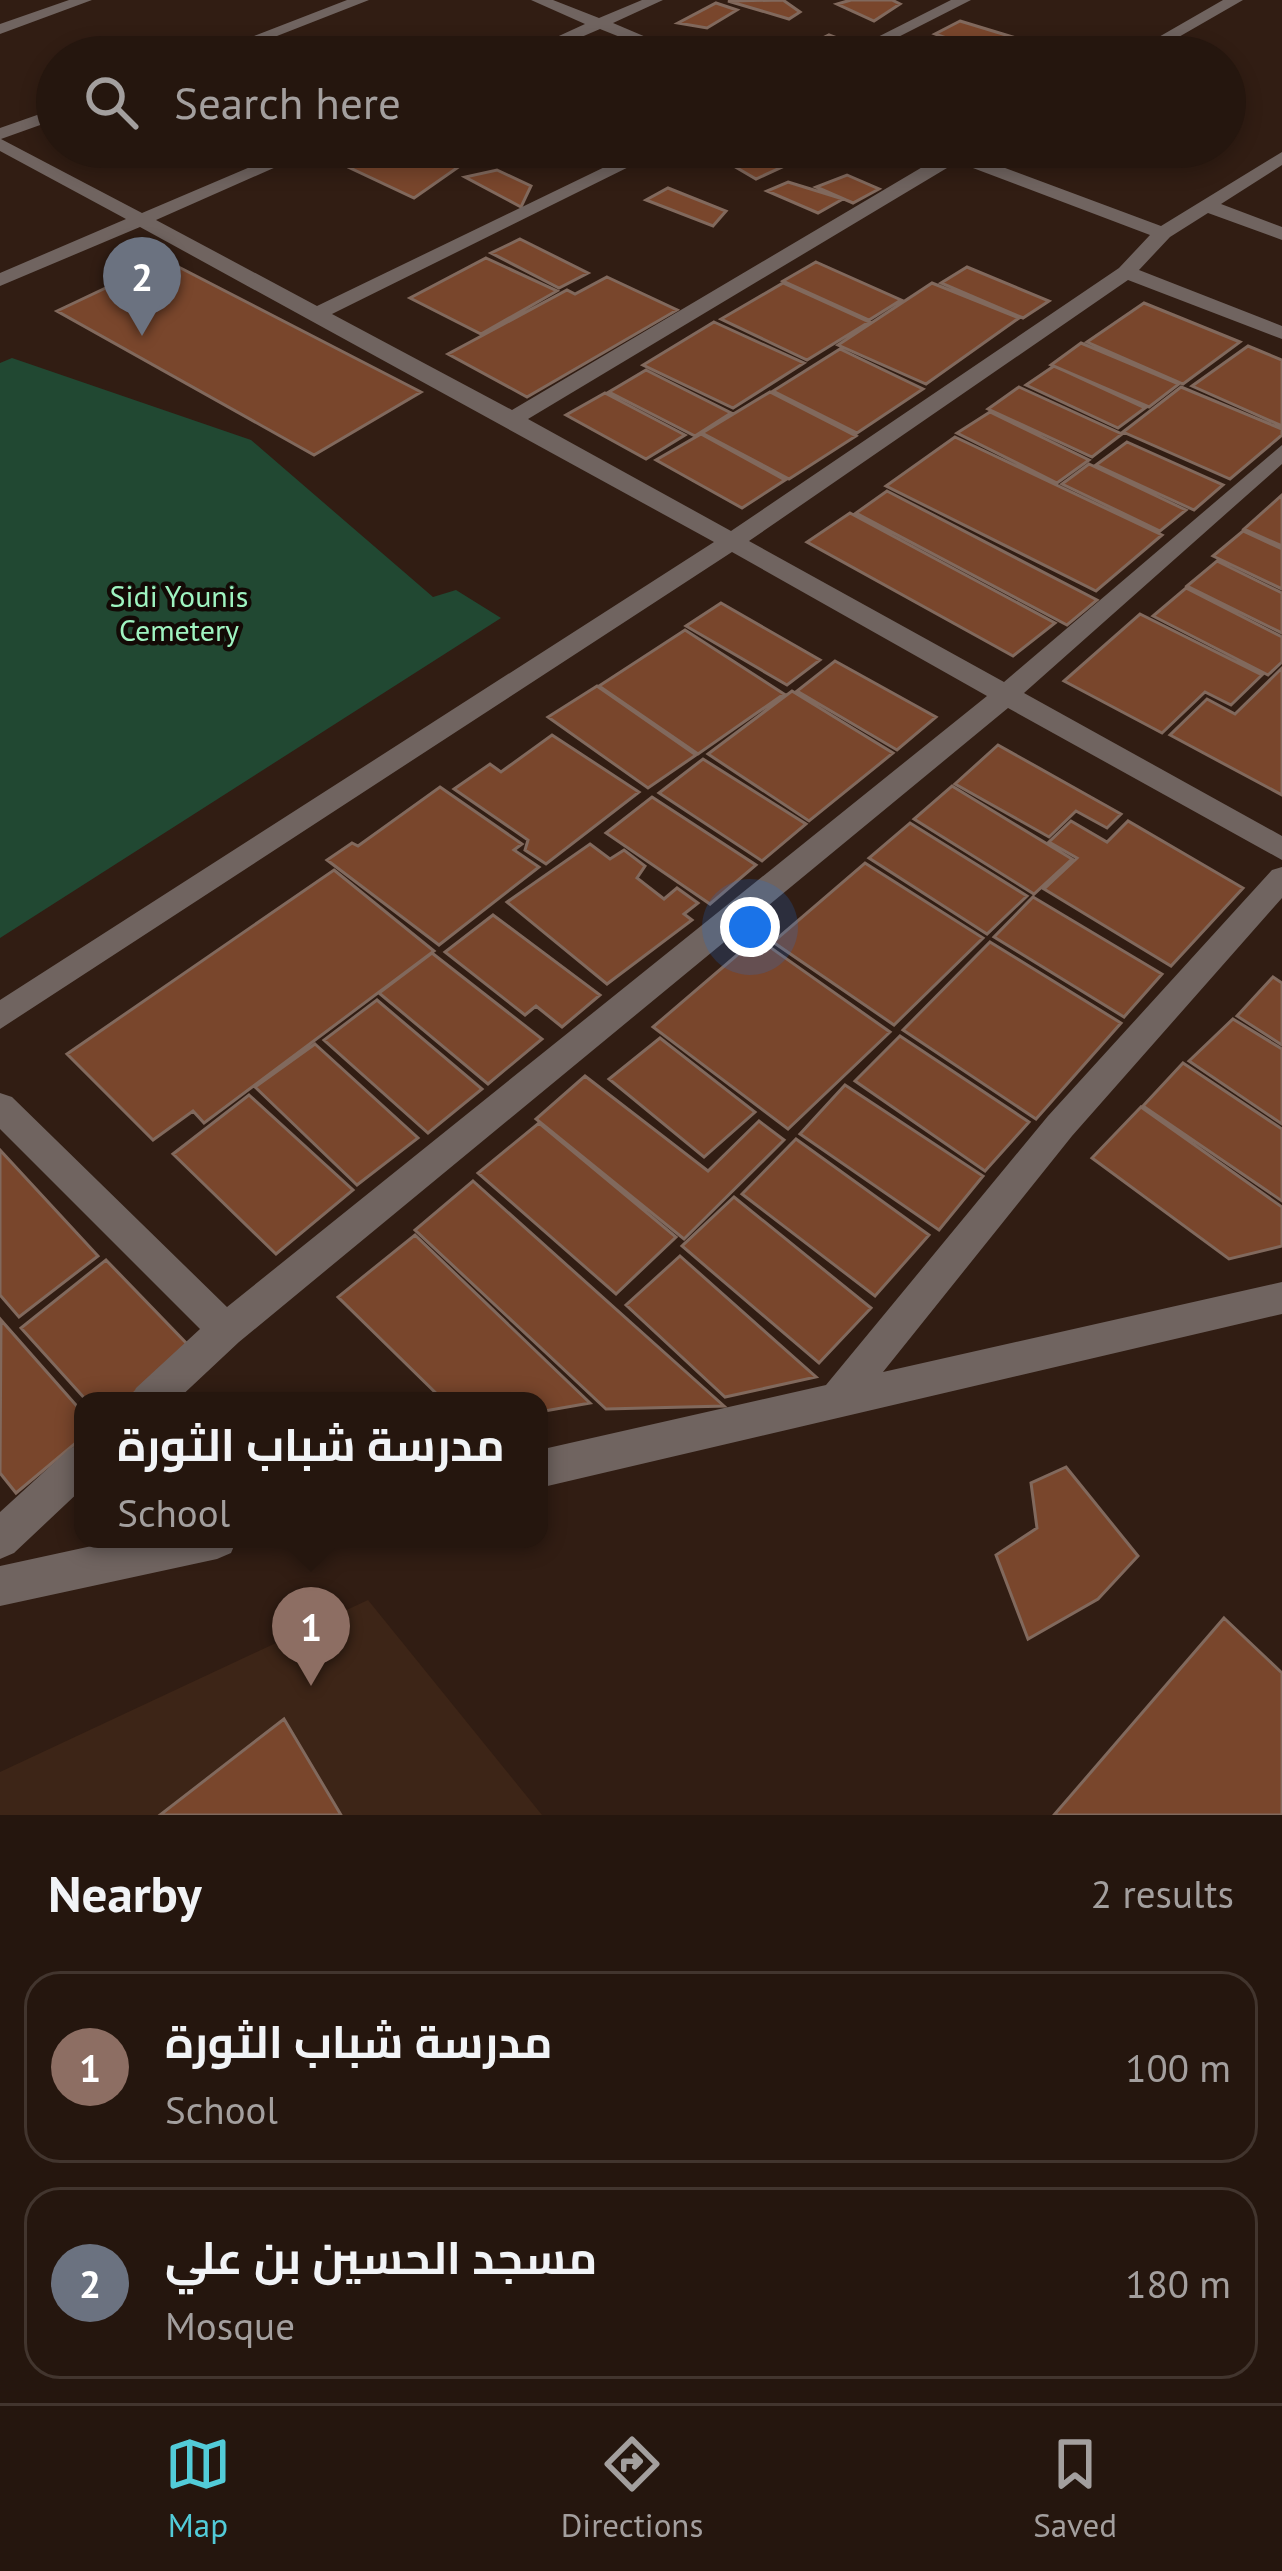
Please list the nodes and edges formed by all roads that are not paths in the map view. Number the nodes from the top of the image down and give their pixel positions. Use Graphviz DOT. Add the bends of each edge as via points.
graph roads {
  1 [pos="83,0"];
  2 [pos="361,0"];
  3 [pos="539,0"];
  4 [pos="655,0"];
  5 [pos="963,0"];
  6 [pos="1235,0"];
  7 [pos="600,23"];
  8 [pos="0,29"];
  9 [pos="264,36"];
  10 [pos="570,36"];
  11 [pos="632,36"];
  12 [pos="889,36"];
  13 [pos="1170,36"];
  14 [pos="36,121"];
  15 [pos="0,134"];
  16 [pos="0,144"];
  17 [pos="1282,157"];
  18 [pos="36,162"];
  19 [pos="47,168"];
  20 [pos="264,168"];
  21 [pos="617,168"];
  22 [pos="934,168"];
  23 [pos="1004,168"];
  24 [pos="1208,206"];
  25 [pos="146,219"];
  26 [pos="1163,233"];
  27 [pos="1282,234"];
  28 [pos="1126,272"];
  29 [pos="0,280"];
  30 [pos="314,315"];
  31 [pos="1282,333"];
  32 [pos="512,419"];
  33 [pos="1282,452"];
  34 [pos="730,543"];
  35 [pos="1007,694"];
  36 [pos="1282,849"];
  37 [pos="1282,878"];
  38 [pos="0,1016"];
  39 [pos="0,1106"];
  40 [pos="1282,1298"];
  41 [pos="226,1330"];
  42 [pos="159,1392"];
  43 [pos="833,1405"];
  44 [pos="548,1467"];
  45 [pos="74,1470"];
  46 [pos="0,1539"];
  47 [pos="175,1548"];
  48 [pos="0,1586"];
  1 -- 8 [label="street"];
  2 -- 9 [label="street"];
  3 -- 7 [label="street"];
  4 -- 7 [label="street"];
  5 -- 12 [label="street"];
  6 -- 13 [label="street"];
  7 -- 10 [label="street"];
  7 -- 11 [label="street"];
  14 -- 15 [label="street"];
  16 -- 18 [label="street"];
  17 -- 24 [label="street"];
  19 -- 25 [label="street"];
  20 -- 25 [label="street"];
  21 -- 30 [label="street"];
  22 -- 32 [label="street"];
  23 -- 26 [label="street"];
  24 -- 26 [label="street"];
  24 -- 27 [label="street"];
  25 -- 29 [label="street"];
  25 -- 30 [label="street"];
  26 -- 28 [label="street"];
  28 -- 31 [label="street"];
  28 -- 34 [label="street"];
  30 -- 32 [label="street"];
  32 -- 34 [label="street"];
  33 -- 35 [label="street"];
  34 -- 35 [label="street"];
  34 -- 38 [label="street"];
  35 -- 36 [label="street"];
  35 -- 41 [label="street"];
  37 -- 43 [label="street" via="1060,1126"];
  39 -- 41 [label="street"];
  40 -- 43 [label="street"];
  41 -- 42 [label="street"];
  43 -- 44 [label="street"];
  45 -- 46 [label="street"];
  47 -- 48 [label="street"];
}
